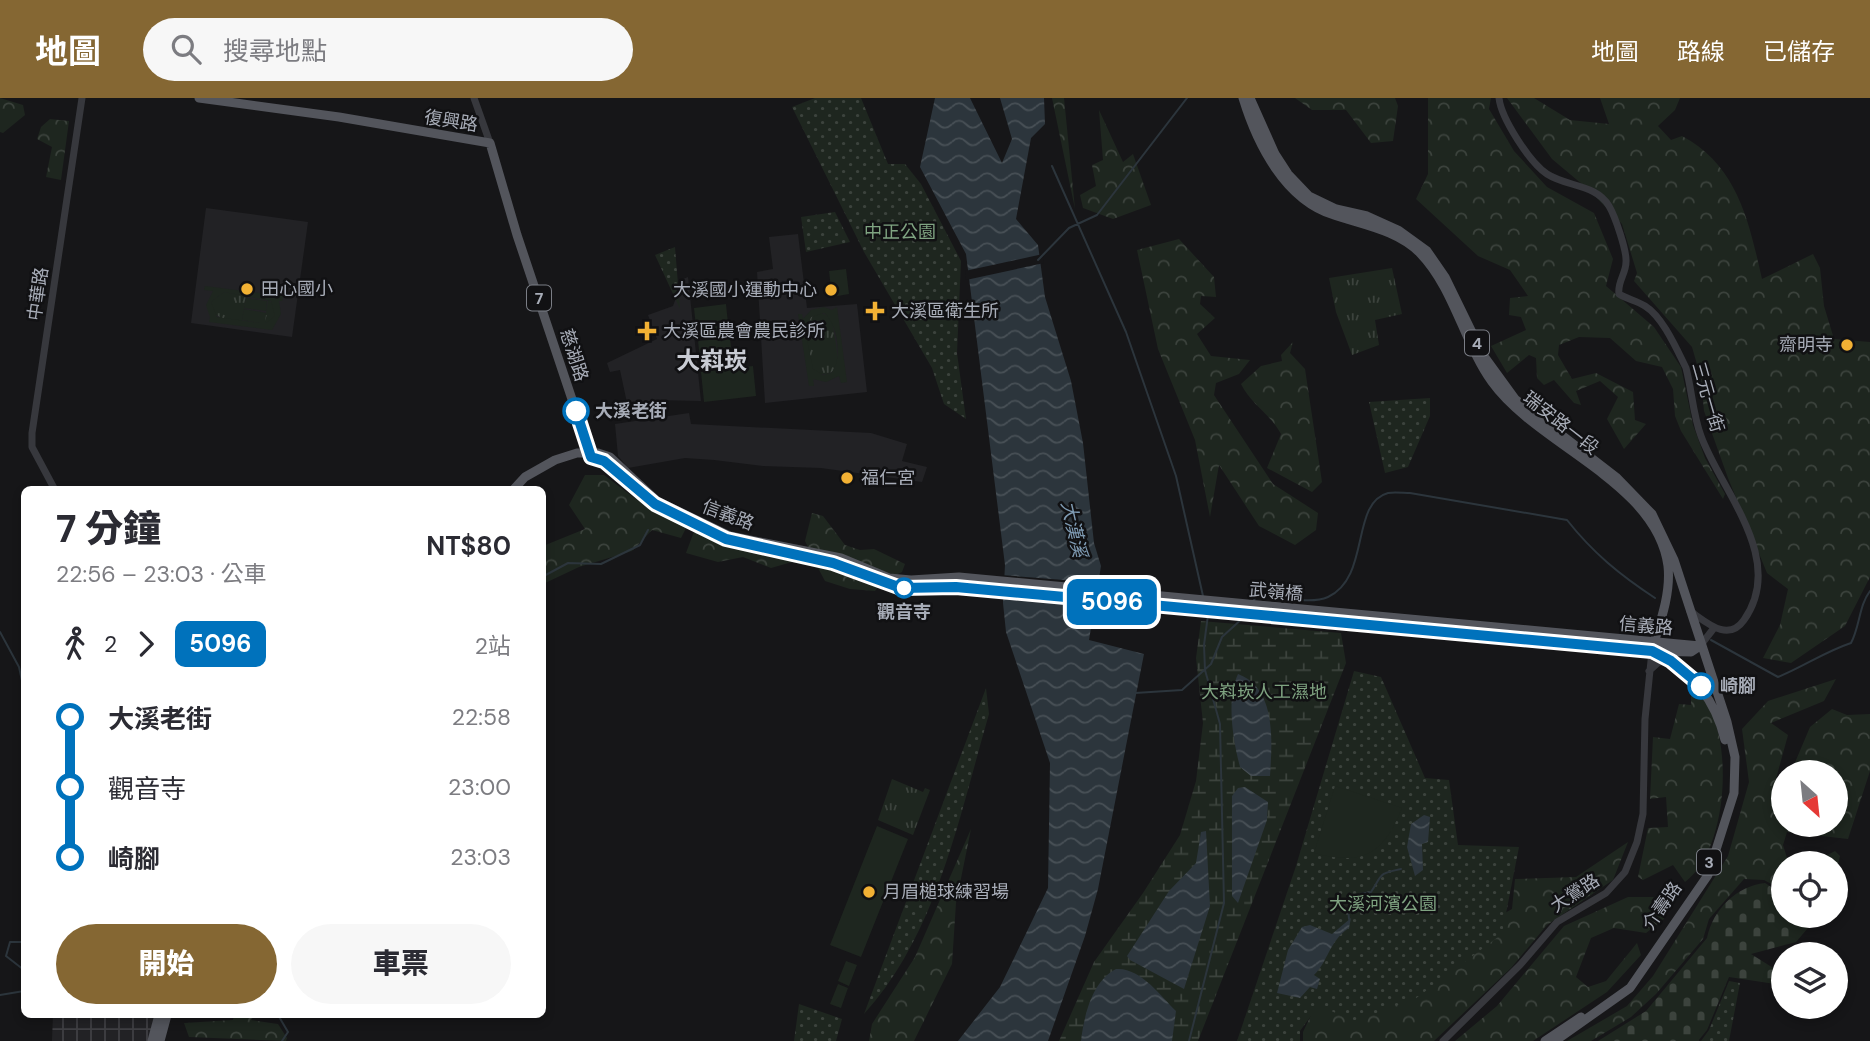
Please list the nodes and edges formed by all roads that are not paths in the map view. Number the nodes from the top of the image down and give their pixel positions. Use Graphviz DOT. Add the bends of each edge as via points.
graph roads {
  1 [pos="82,98"];
  2 [pos="199,98"];
  3 [pos="474,98"];
  4 [pos="1243,98"];
  5 [pos="1251,98"];
  6 [pos="1499,98"];
  7 [pos="490,143"];
  8 [pos="591,455"];
  9 [pos="53,486"];
  10 [pos="517,486"];
  11 [pos="526,486"];
  12 [pos="958,582"];
  13 [pos="1666,601"];
  14 [pos="1689,610"];
  15 [pos="1714,628"];
  16 [pos="1590,641"];
  17 [pos="1700,646"];
  18 [pos="1653,647"];
  19 [pos="1671,661"];
  20 [pos="1649,671"];
  21 [pos="158,1018"];
  22 [pos="166,1018"];
  23 [pos="152,1041"];
  24 [pos="160,1041"];
  25 [pos="1443,1041"];
  26 [pos="1545,1041"];
  27 [pos="1555,1041"];
  1 -- 9 [label="street, 中華路" via="32,433 32,447"];
  2 -- 7 [label="main road, 復興路"];
  3 -- 7 [label="street"];
  4 -- 13 [label="main road, 瑞安路一段 / 4" via="1266,151 1292,189 1320,210 1392,234 1420,253 1437,277 1476,357 1507,400 1619,488 1642,512 1665,554"];
  5 -- 14 [label="main road, 瑞安路一段 / 4" via="1275,153 1309,196 1398,230 1427,251 1445,277 1483,355 1515,400 1632,490 1666,538"];
  6 -- 15 [label="street, 三元一街" via="1500,112 1546,174 1604,199 1616,218 1626,262 1619,294 1647,306 1686,368 1701,437 1745,523 1756,563 1757,584 1746,617 1731,630"];
  7 -- 8 [label="main road, 慈湖路 / 7"];
  8 -- 10 [label="main road" via="555,460"];
  8 -- 11 [label="main road" via="558,465"];
  8 -- 12 [label="main road, 信義路 / 3" via="610,457 657,501 730,536 841,558 889,578"];
  12 -- 16 [label="main road, 武嶺橋 / 3"];
  13 -- 14 [label="main road" via="1678,600"];
  13 -- 18 [label="main road, 瑞安路一段 / 4"];
  14 -- 15 [label="street"];
  14 -- 17 [label="main road, 瑞安路一段 / 4"];
  15 -- 17 [label="street"];
  16 -- 18 [label="main road, 信義路 / 3"];
  17 -- 18 [label="main road, 信義路" via="1691,652"];
  17 -- 27 [label="main road, 介壽路 / 3" via="1727,722 1736,771 1731,810 1714,863 1630,988"];
  18 -- 19 [label="main road, 介壽路 / 3"];
  18 -- 20 [label="street, 大鶯路"];
  19 -- 20 [label="street" via="1659,662"];
  19 -- 26 [label="main road, 介壽路 / 3" via="1708,694 1730,759 1725,808 1711,857 1625,985"];
  20 -- 25 [label="street, 大鶯路" via="1643,814 1625,872 1606,893 1557,922"];
  21 -- 23 [label="main road"];
  22 -- 24 [label="main road"];
}
